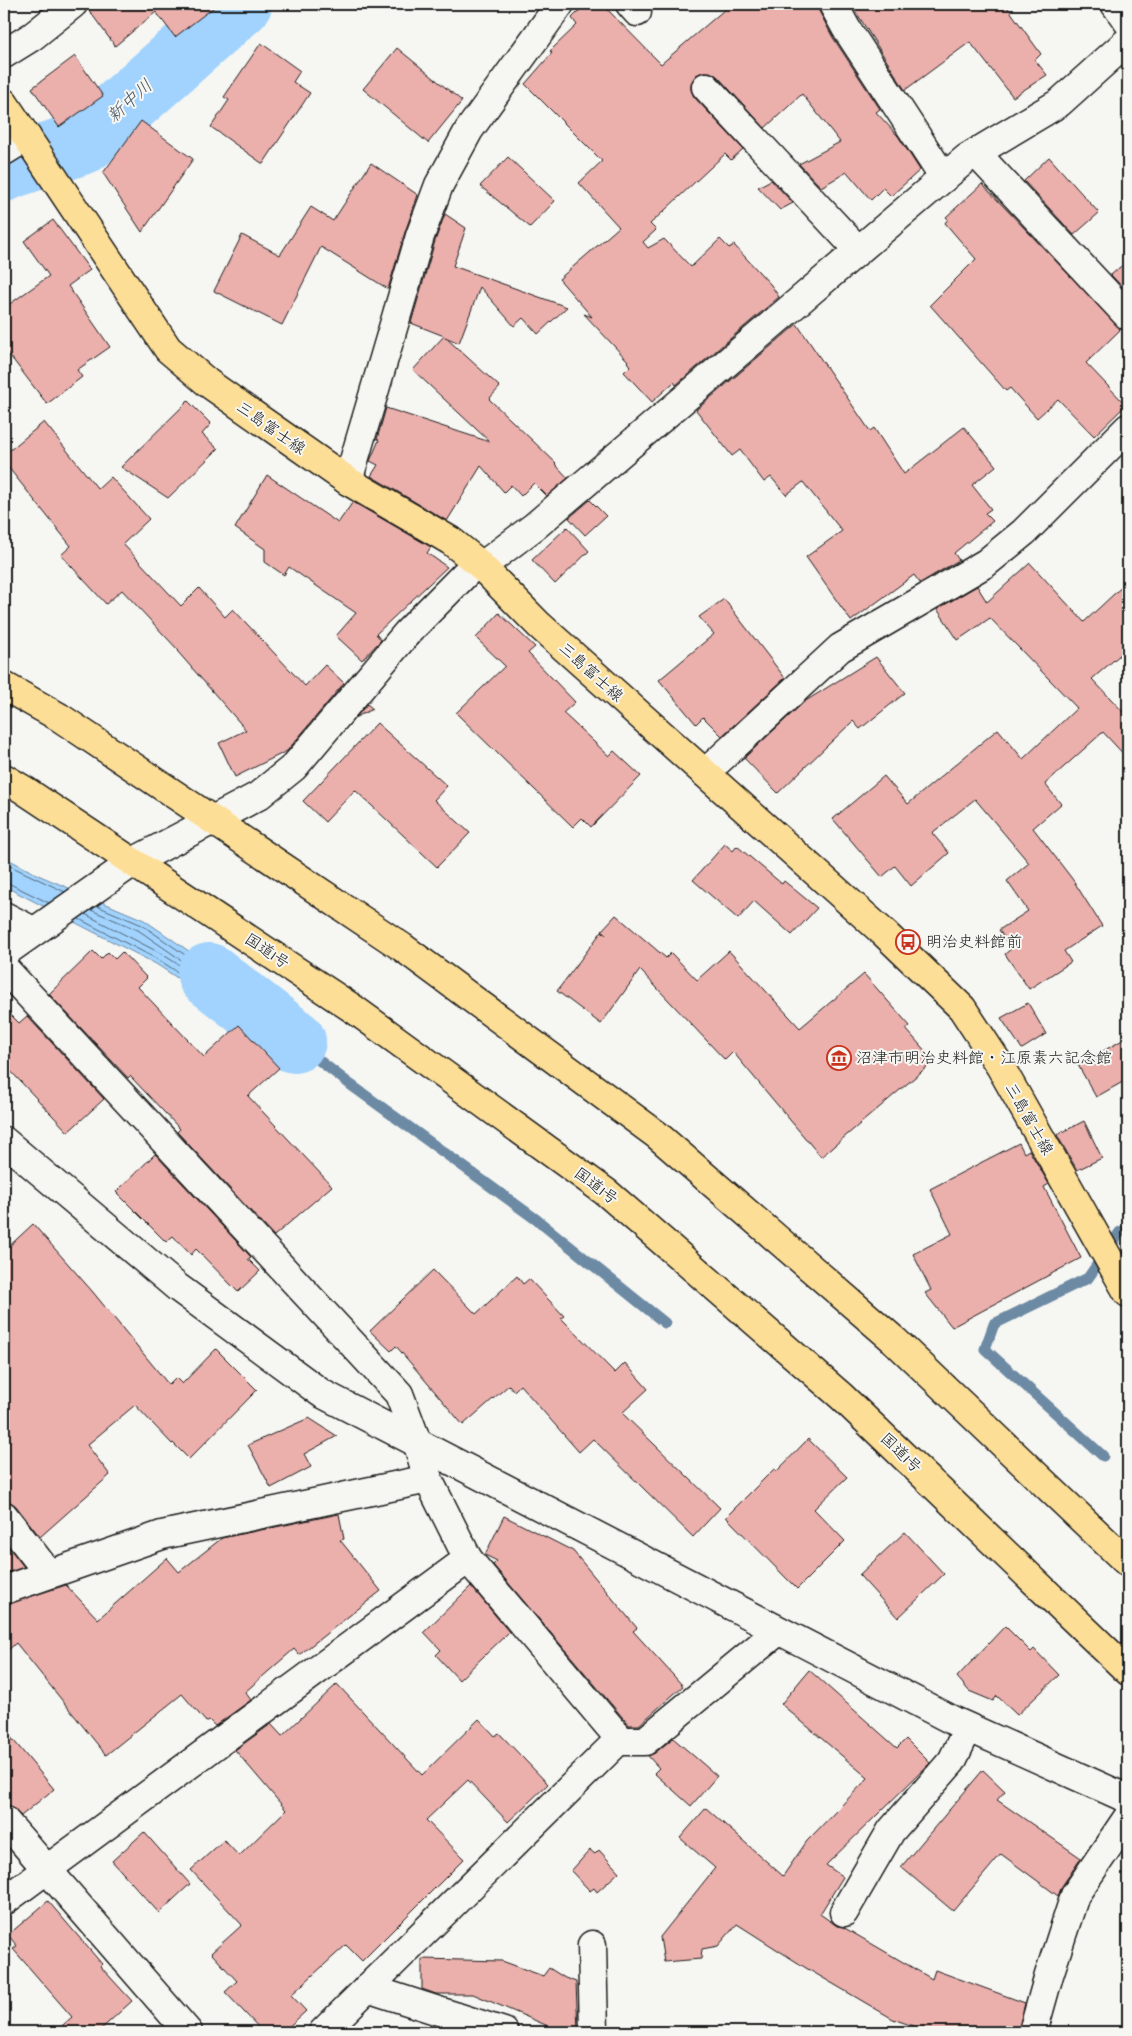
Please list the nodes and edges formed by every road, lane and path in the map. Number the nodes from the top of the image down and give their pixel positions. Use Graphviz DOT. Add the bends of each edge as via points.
graph roads {
  1 [pos="74,4"];
  2 [pos="560,4"];
  3 [pos="833,4"];
  4 [pos="1115,4"];
  5 [pos="1128,22"];
  6 [pos="1128,40"];
  7 [pos="4,54"];
  8 [pos="706,87"];
  9 [pos="4,103"];
  10 [pos="27,137"];
  11 [pos="4,151"];
  12 [pos="976,153"];
  13 [pos="944,178"];
  14 [pos="858,250"];
  15 [pos="1128,316"];
  16 [pos="1128,428"];
  17 [pos="348,481"];
  18 [pos="479,564"];
  19 [pos="4,686"];
  20 [pos="705,773"];
  21 [pos="4,778"];
  22 [pos="212,820"];
  23 [pos="127,866"];
  24 [pos="4,916"];
  25 [pos="40,926"];
  26 [pos="4,953"];
  27 [pos="4,968"];
  28 [pos="4,1141"];
  29 [pos="1125,1281"];
  30 [pos="418,1445"];
  31 [pos="428,1479"];
  32 [pos="4,1516"];
  33 [pos="468,1559"];
  34 [pos="1128,1563"];
  35 [pos="49,1574"];
  36 [pos="4,1590"];
  37 [pos="778,1631"];
  38 [pos="1128,1671"];
  39 [pos="968,1728"];
  40 [pos="617,1741"];
  41 [pos="1128,1799"];
  42 [pos="1128,1817"];
  43 [pos="4,1820"];
  44 [pos="48,1868"];
  45 [pos="4,1901"];
  46 [pos="844,1912"];
  47 [pos="592,1945"];
  48 [pos="367,1988"];
  49 [pos="188,2032"];
  50 [pos="323,2032"];
  51 [pos="504,2032"];
  52 [pos="594,2032"];
  53 [pos="1033,2032"];
  1 -- 7 [label="street" via="34,36"];
  2 -- 17 [label="street" via="469,130 439,185 420,236"];
  3 -- 13 [label="street"];
  4 -- 5 [label="street"];
  6 -- 12 [label="street" via="1059,104"];
  8 -- 14 [label="street"];
  9 -- 10 [label="main road, 三島富士線"];
  10 -- 11 [label="street"];
  10 -- 17 [label="main road, 三島富士線" via="168,349 208,384"];
  12 -- 13 [label="street"];
  12 -- 15 [label="street"];
  13 -- 14 [label="street"];
  14 -- 18 [label="street" via="535,526"];
  16 -- 20 [label="street" via="1024,532 986,564 840,648"];
  17 -- 18 [label="main road, 三島富士線" via="451,541"];
  18 -- 20 [label="main road, 三島富士線" via="539,625"];
  18 -- 22 [label="street" via="407,634 294,767 258,796"];
  19 -- 22 [label="main road" via="59,717"];
  20 -- 29 [label="main road, 三島富士線" via="877,926 962,1008 1000,1066"];
  21 -- 23 [label="main road, 国道1号"];
  22 -- 23 [label="street"];
  22 -- 34 [label="main road" via="402,947 657,1135 894,1340"];
  23 -- 25 [label="street"];
  23 -- 38 [label="main road, 国道1号" via="354,1010 607,1193 841,1396"];
  24 -- 25 [label="street"];
  25 -- 26 [label="street"];
  27 -- 30 [label="street" via="399,1394"];
  28 -- 30 [label="street" via="177,1287 313,1387"];
  30 -- 31 [label="street"];
  30 -- 37 [label="street"];
  31 -- 33 [label="street"];
  31 -- 35 [label="street" via="162,1535"];
  32 -- 35 [label="street"];
  33 -- 40 [label="street" via="620,1739"];
  33 -- 44 [label="street"];
  35 -- 36 [label="street"];
  37 -- 39 [label="street"];
  37 -- 40 [label="street" via="645,1741"];
  39 -- 41 [label="street"];
  39 -- 46 [label="street" via="952,1761 891,1831"];
  40 -- 48 [label="street"];
  42 -- 53 [label="street" via="1075,1894"];
  43 -- 44 [label="street"];
  44 -- 45 [label="street"];
  44 -- 49 [label="street"];
  47 -- 52 [label="street"];
  48 -- 50 [label="street"];
  48 -- 51 [label="street"];
}
